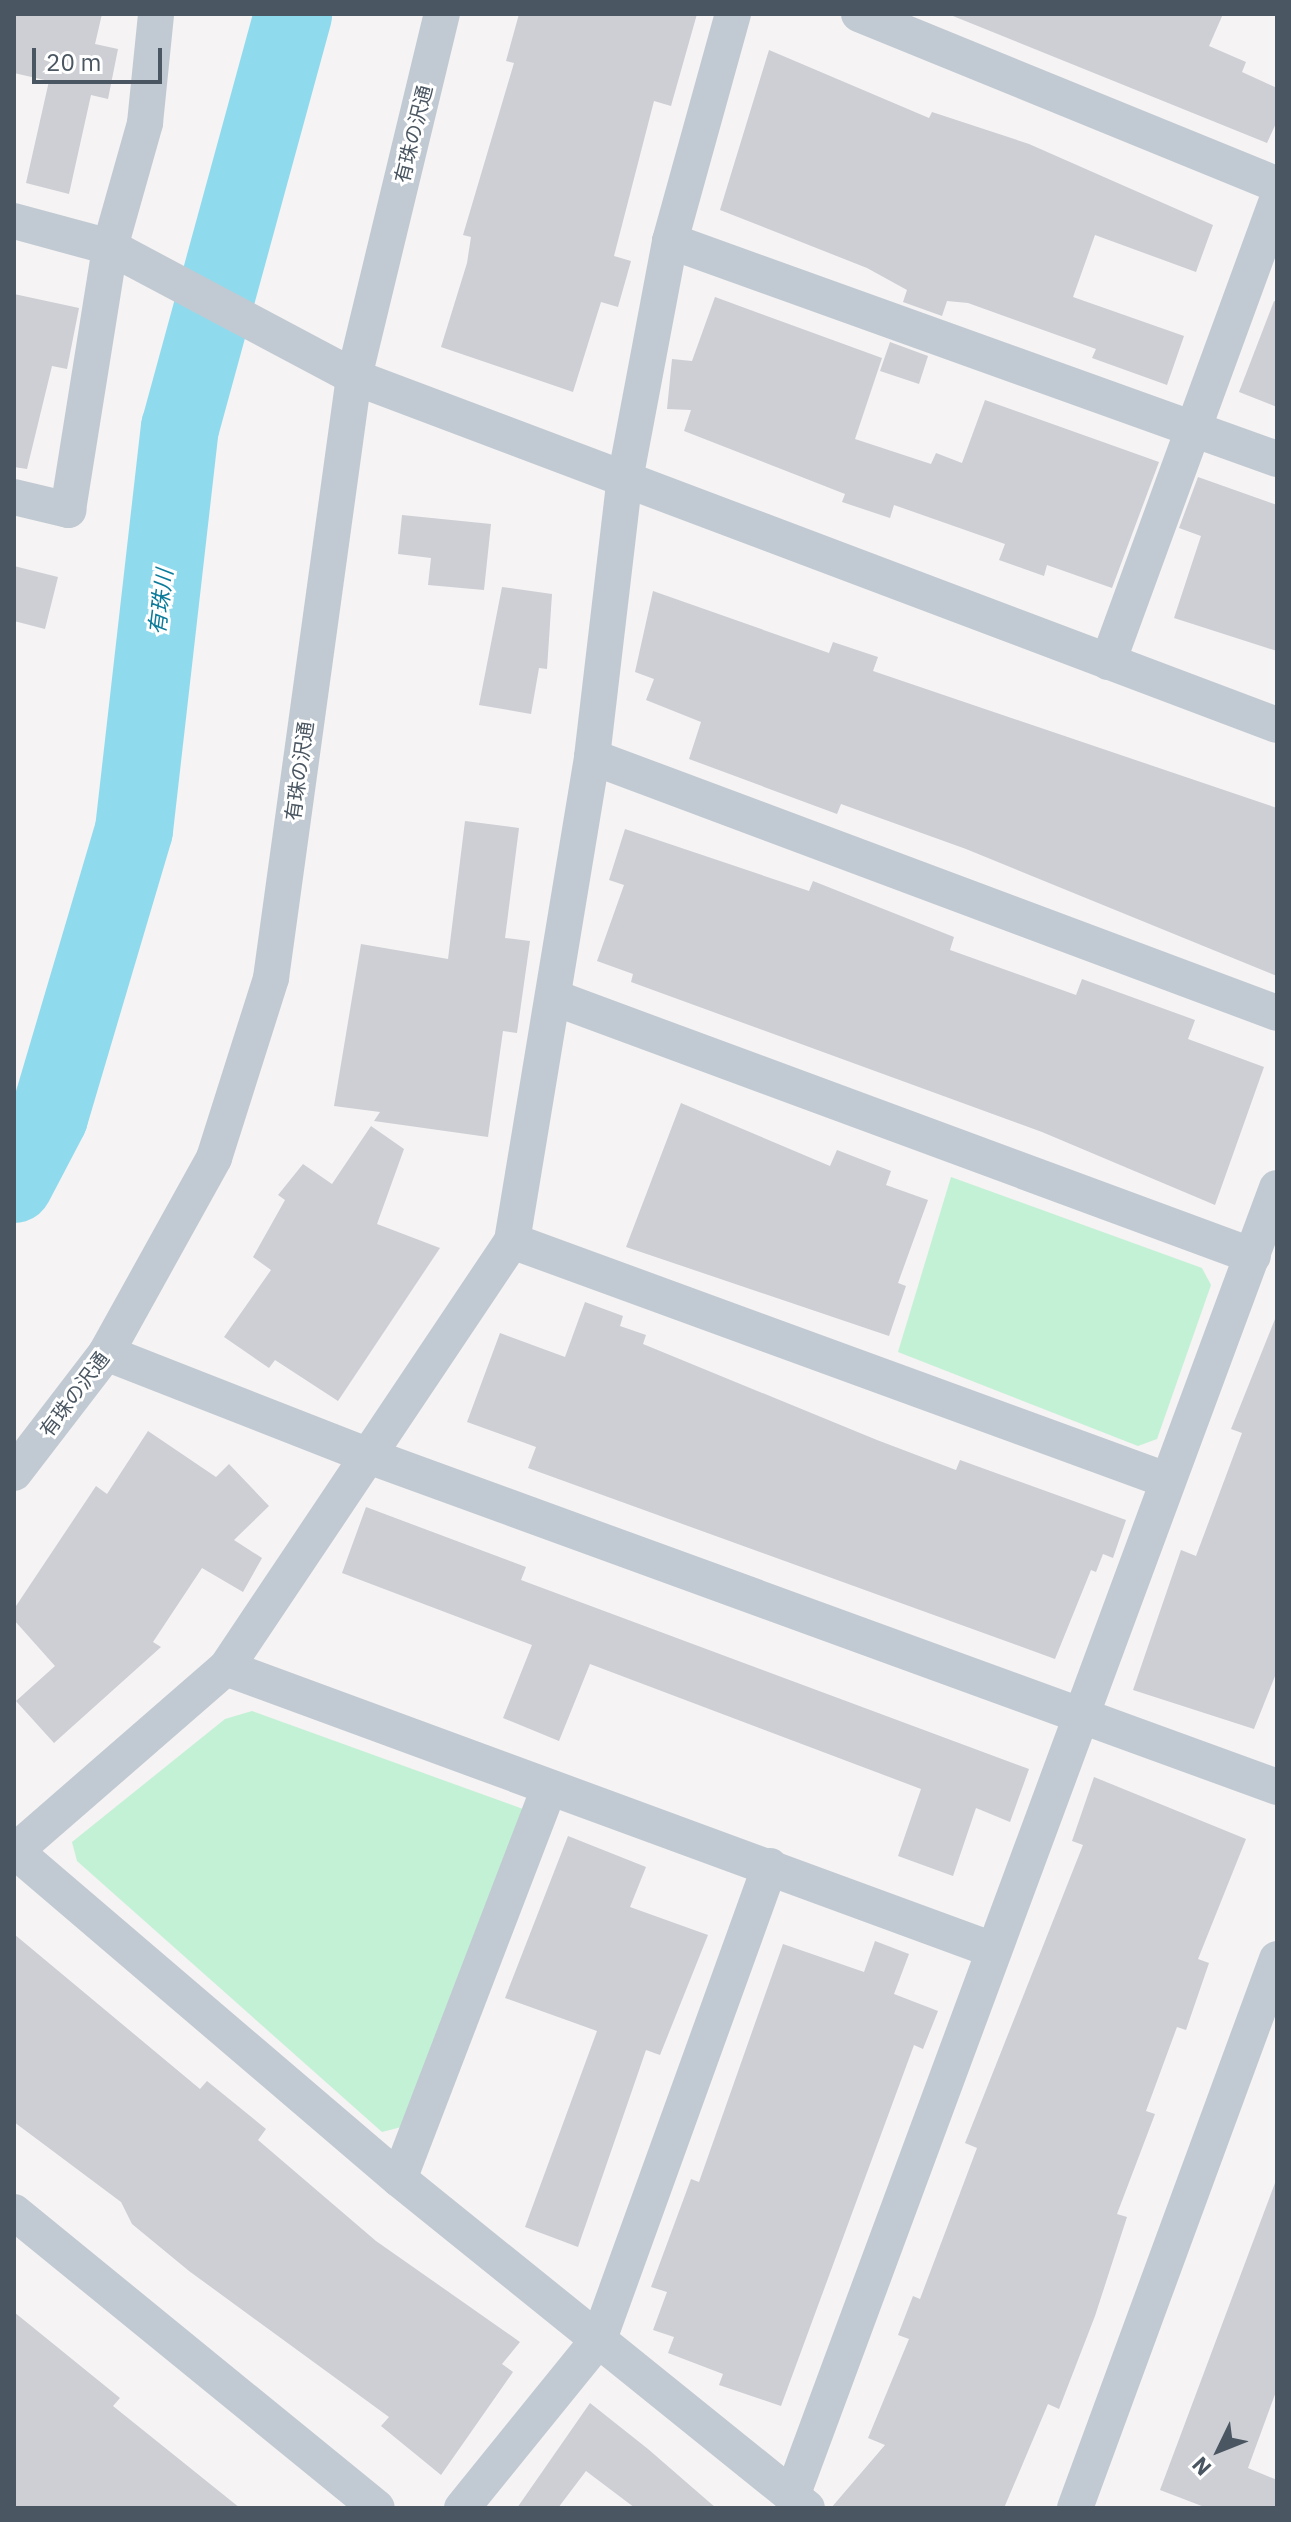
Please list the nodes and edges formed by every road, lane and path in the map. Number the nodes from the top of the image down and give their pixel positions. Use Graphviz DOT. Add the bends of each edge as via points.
graph roads {
  1 [pos="156,14"];
  2 [pos="442,14"];
  3 [pos="733,14"];
  4 [pos="859,14"];
  5 [pos="1277,185"];
  6 [pos="1277,200"];
  7 [pos="14,221"];
  8 [pos="670,241"];
  9 [pos="110,247"];
  10 [pos="354,377"];
  11 [pos="1197,430"];
  12 [pos="1277,459"];
  13 [pos="624,485"];
  14 [pos="14,497"];
  15 [pos="1108,662"];
  16 [pos="1277,725"];
  17 [pos="592,757"];
  18 [pos="555,998"];
  19 [pos="1277,1013"];
  20 [pos="1277,1188"];
  21 [pos="512,1241"];
  22 [pos="1253,1256"];
  23 [pos="106,1353"];
  24 [pos="366,1455"];
  25 [pos="14,1473"];
  26 [pos="1166,1480"];
  27 [pos="226,1668"];
  28 [pos="1080,1717"];
  29 [pos="1277,1787"];
  30 [pos="549,1788"];
  31 [pos="15,1851"];
  32 [pos="770,1866"];
  33 [pos="993,1950"];
  34 [pos="1277,1959"];
  35 [pos="399,2179"];
  36 [pos="14,2212"];
  37 [pos="599,2339"];
  38 [pos="799,2502"];
  39 [pos="377,2508"];
  40 [pos="462,2508"];
  41 [pos="1075,2508"];
  1 -- 9 [label="street" via="145,123"];
  2 -- 10 [label="street, 有珠の沢通"];
  3 -- 8 [label="street"];
  4 -- 5 [label="street"];
  6 -- 11 [label="street"];
  7 -- 9 [label="street"];
  8 -- 11 [label="street"];
  8 -- 13 [label="street"];
  9 -- 10 [label="street"];
  9 -- 14 [label="street" via="68,510"];
  10 -- 13 [label="street"];
  10 -- 23 [label="street, 有珠の沢通" via="271,978 214,1158"];
  11 -- 12 [label="street"];
  11 -- 15 [label="street"];
  13 -- 15 [label="street"];
  13 -- 17 [label="street"];
  15 -- 16 [label="street"];
  17 -- 18 [label="street"];
  17 -- 19 [label="street"];
  18 -- 21 [label="street"];
  18 -- 22 [label="street"];
  20 -- 22 [label="street"];
  21 -- 24 [label="street"];
  21 -- 26 [label="street"];
  22 -- 26 [label="street"];
  23 -- 24 [label="street"];
  23 -- 25 [label="street, 有珠の沢通"];
  24 -- 27 [label="street"];
  24 -- 28 [label="street"];
  26 -- 28 [label="street"];
  27 -- 30 [label="street"];
  27 -- 31 [label="street"];
  28 -- 29 [label="street"];
  28 -- 33 [label="street"];
  30 -- 32 [label="street"];
  30 -- 35 [label="street"];
  31 -- 35 [label="street"];
  32 -- 33 [label="street"];
  32 -- 37 [label="street"];
  33 -- 38 [label="street"];
  34 -- 41 [label="street"];
  35 -- 37 [label="street"];
  36 -- 39 [label="street"];
  37 -- 38 [label="street"];
  37 -- 40 [label="street"];
}
